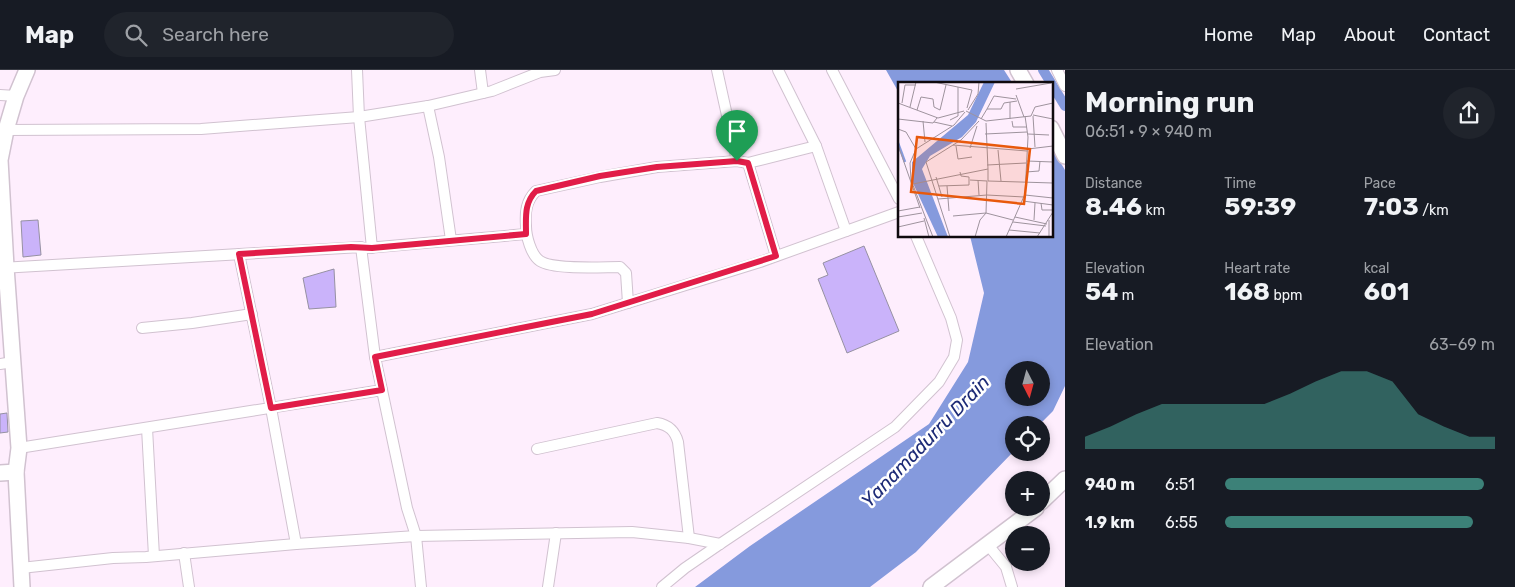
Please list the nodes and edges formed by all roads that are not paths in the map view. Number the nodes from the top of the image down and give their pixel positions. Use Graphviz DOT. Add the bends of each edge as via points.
graph roads {
  1 [pos="28,70"];
  2 [pos="356,70"];
  3 [pos="480,70"];
  4 [pos="554,70"];
  5 [pos="717,70"];
  6 [pos="778,70"];
  7 [pos="832,70"];
  8 [pos="1018,70"];
  9 [pos="1057,70"];
  10 [pos="1025,82"];
  11 [pos="1065,86"];
  12 [pos="483,93"];
  13 [pos="0,94"];
  14 [pos="16,96"];
  15 [pos="428,106"];
  16 [pos="359,117"];
  17 [pos="6,130"];
  18 [pos="1052,131"];
  19 [pos="816,146"];
  20 [pos="1059,150"];
  21 [pos="1,153"];
  22 [pos="737,161"];
  23 [pos="748,163"];
  24 [pos="898,197"];
  25 [pos="898,212"];
  26 [pos="846,231"];
  27 [pos="526,234"];
  28 [pos="917,238"];
  29 [pos="451,240"];
  30 [pos="361,248"];
  31 [pos="372,248"];
  32 [pos="239,254"];
  33 [pos="776,256"];
  34 [pos="3,268"];
  35 [pos="628,303"];
  36 [pos="252,314"];
  37 [pos="142,328"];
  38 [pos="375,357"];
  39 [pos="6,363"];
  40 [pos="382,390"];
  41 [pos="271,408"];
  42 [pos="147,428"];
  43 [pos="19,448"];
  44 [pos="537,449"];
  45 [pos="16,472"];
  46 [pos="0,473"];
  47 [pos="1065,479"];
  48 [pos="1050,493"];
  49 [pos="1026,516"];
  50 [pos="556,533"];
  51 [pos="416,536"];
  52 [pos="689,538"];
  53 [pos="296,544"];
  54 [pos="720,544"];
  55 [pos="988,545"];
  56 [pos="184,553"];
  57 [pos="154,556"];
  58 [pos="21,568"];
  59 [pos="20,586"];
  60 [pos="189,587"];
  61 [pos="421,587"];
  62 [pos="548,587"];
  63 [pos="662,587"];
  64 [pos="931,587"];
  65 [pos="1012,587"];
  1 -- 14 [label="main road"];
  2 -- 16 [label="street"];
  3 -- 12 [label="street"];
  4 -- 12 [label="street"];
  5 -- 22 [label="street"];
  6 -- 19 [label="street"];
  7 -- 24 [label="street"];
  8 -- 10 [label="main road"];
  9 -- 11 [label="street"];
  12 -- 15 [label="street"];
  13 -- 14 [label="street"];
  14 -- 17 [label="main road"];
  15 -- 16 [label="street"];
  15 -- 29 [label="street"];
  16 -- 17 [label="street" via="201,128"];
  16 -- 31 [label="street"];
  17 -- 21 [label="main road"];
  18 -- 20 [label="main road"];
  19 -- 23 [label="street"];
  19 -- 26 [label="street"];
  21 -- 34 [label="main road"];
  22 -- 23 [label="street"];
  22 -- 27 [label="street" via="657,167 536,191 525,210"];
  23 -- 33 [label="street"];
  25 -- 26 [label="street"];
  26 -- 33 [label="street"];
  27 -- 29 [label="street"];
  27 -- 35 [label="street" via="538,260 549,266 620,267 626,273"];
  28 -- 54 [label="street" via="952,318 957,340 954,357 939,382 895,428"];
  29 -- 31 [label="street"];
  30 -- 31 [label="street"];
  30 -- 32 [label="street"];
  30 -- 38 [label="street"];
  32 -- 34 [label="street"];
  32 -- 36 [label="street"];
  33 -- 35 [label="street"];
  34 -- 39 [label="main road"];
  35 -- 38 [label="street" via="592,314"];
  36 -- 37 [label="street"];
  36 -- 41 [label="street"];
  38 -- 40 [label="street"];
  39 -- 43 [label="main road"];
  40 -- 41 [label="street"];
  40 -- 51 [label="street" via="406,508"];
  41 -- 42 [label="street"];
  41 -- 53 [label="street"];
  42 -- 43 [label="street"];
  42 -- 57 [label="street"];
  43 -- 45 [label="main road"];
  44 -- 52 [label="street" via="657,423 665,424 676,434 678,442"];
  45 -- 46 [label="main road"];
  45 -- 58 [label="main road"];
  47 -- 48 [label="main road"];
  49 -- 55 [label="main road"];
  50 -- 51 [label="street"];
  50 -- 52 [label="street" via="632,532"];
  50 -- 62 [label="street"];
  51 -- 53 [label="street"];
  51 -- 61 [label="street"];
  52 -- 54 [label="street"];
  53 -- 56 [label="street"];
  54 -- 63 [label="street"];
  55 -- 64 [label="main road"];
  55 -- 65 [label="street" via="1006,567"];
  56 -- 57 [label="street"];
  56 -- 60 [label="street"];
  57 -- 58 [label="street"];
  58 -- 59 [label="main road"];
}
